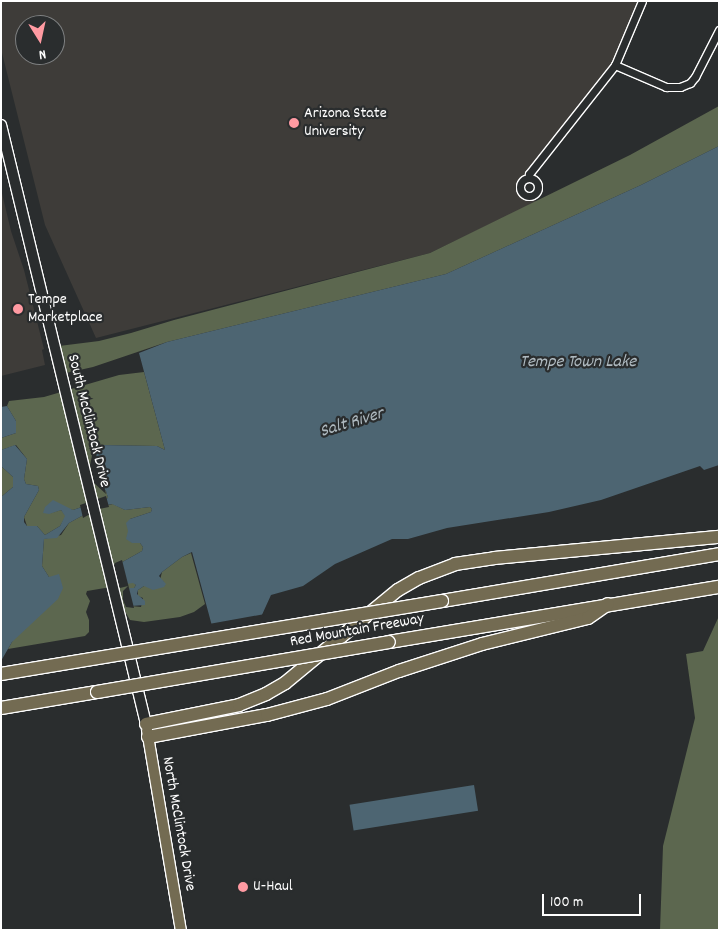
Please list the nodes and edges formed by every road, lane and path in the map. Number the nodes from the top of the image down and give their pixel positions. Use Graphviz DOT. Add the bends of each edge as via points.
graph roads {
  1 [pos="642,1"];
  2 [pos="719,30"];
  3 [pos="615,65"];
  4 [pos="1,125"];
  5 [pos="529,178"];
  6 [pos="719,537"];
  7 [pos="719,554"];
  8 [pos="719,587"];
  9 [pos="608,604"];
  10 [pos="1,674"];
  11 [pos="1,708"];
  12 [pos="146,724"];
  13 [pos="148,737"];
  14 [pos="180,930"];
  1 -- 3 [label="street"];
  2 -- 3 [label="street" via="695,77 680,88 666,88"];
  3 -- 5 [label="street"];
  4 -- 12 [label="main road, South McClintock Drive, bridge"];
  6 -- 12 [label="highway" via="455,564 398,590 285,683 266,694 239,705"];
  7 -- 10 [label="highway, Red Mountain Freeway, bridge"];
  8 -- 9 [label="highway, Red Mountain Freeway"];
  9 -- 11 [label="highway, Red Mountain Freeway, bridge"];
  9 -- 13 [label="highway" via="588,618 482,644 327,699 268,715"];
  12 -- 13 [label="main road, North McClintock Drive"];
  13 -- 14 [label="main road, North McClintock Drive"];
}
